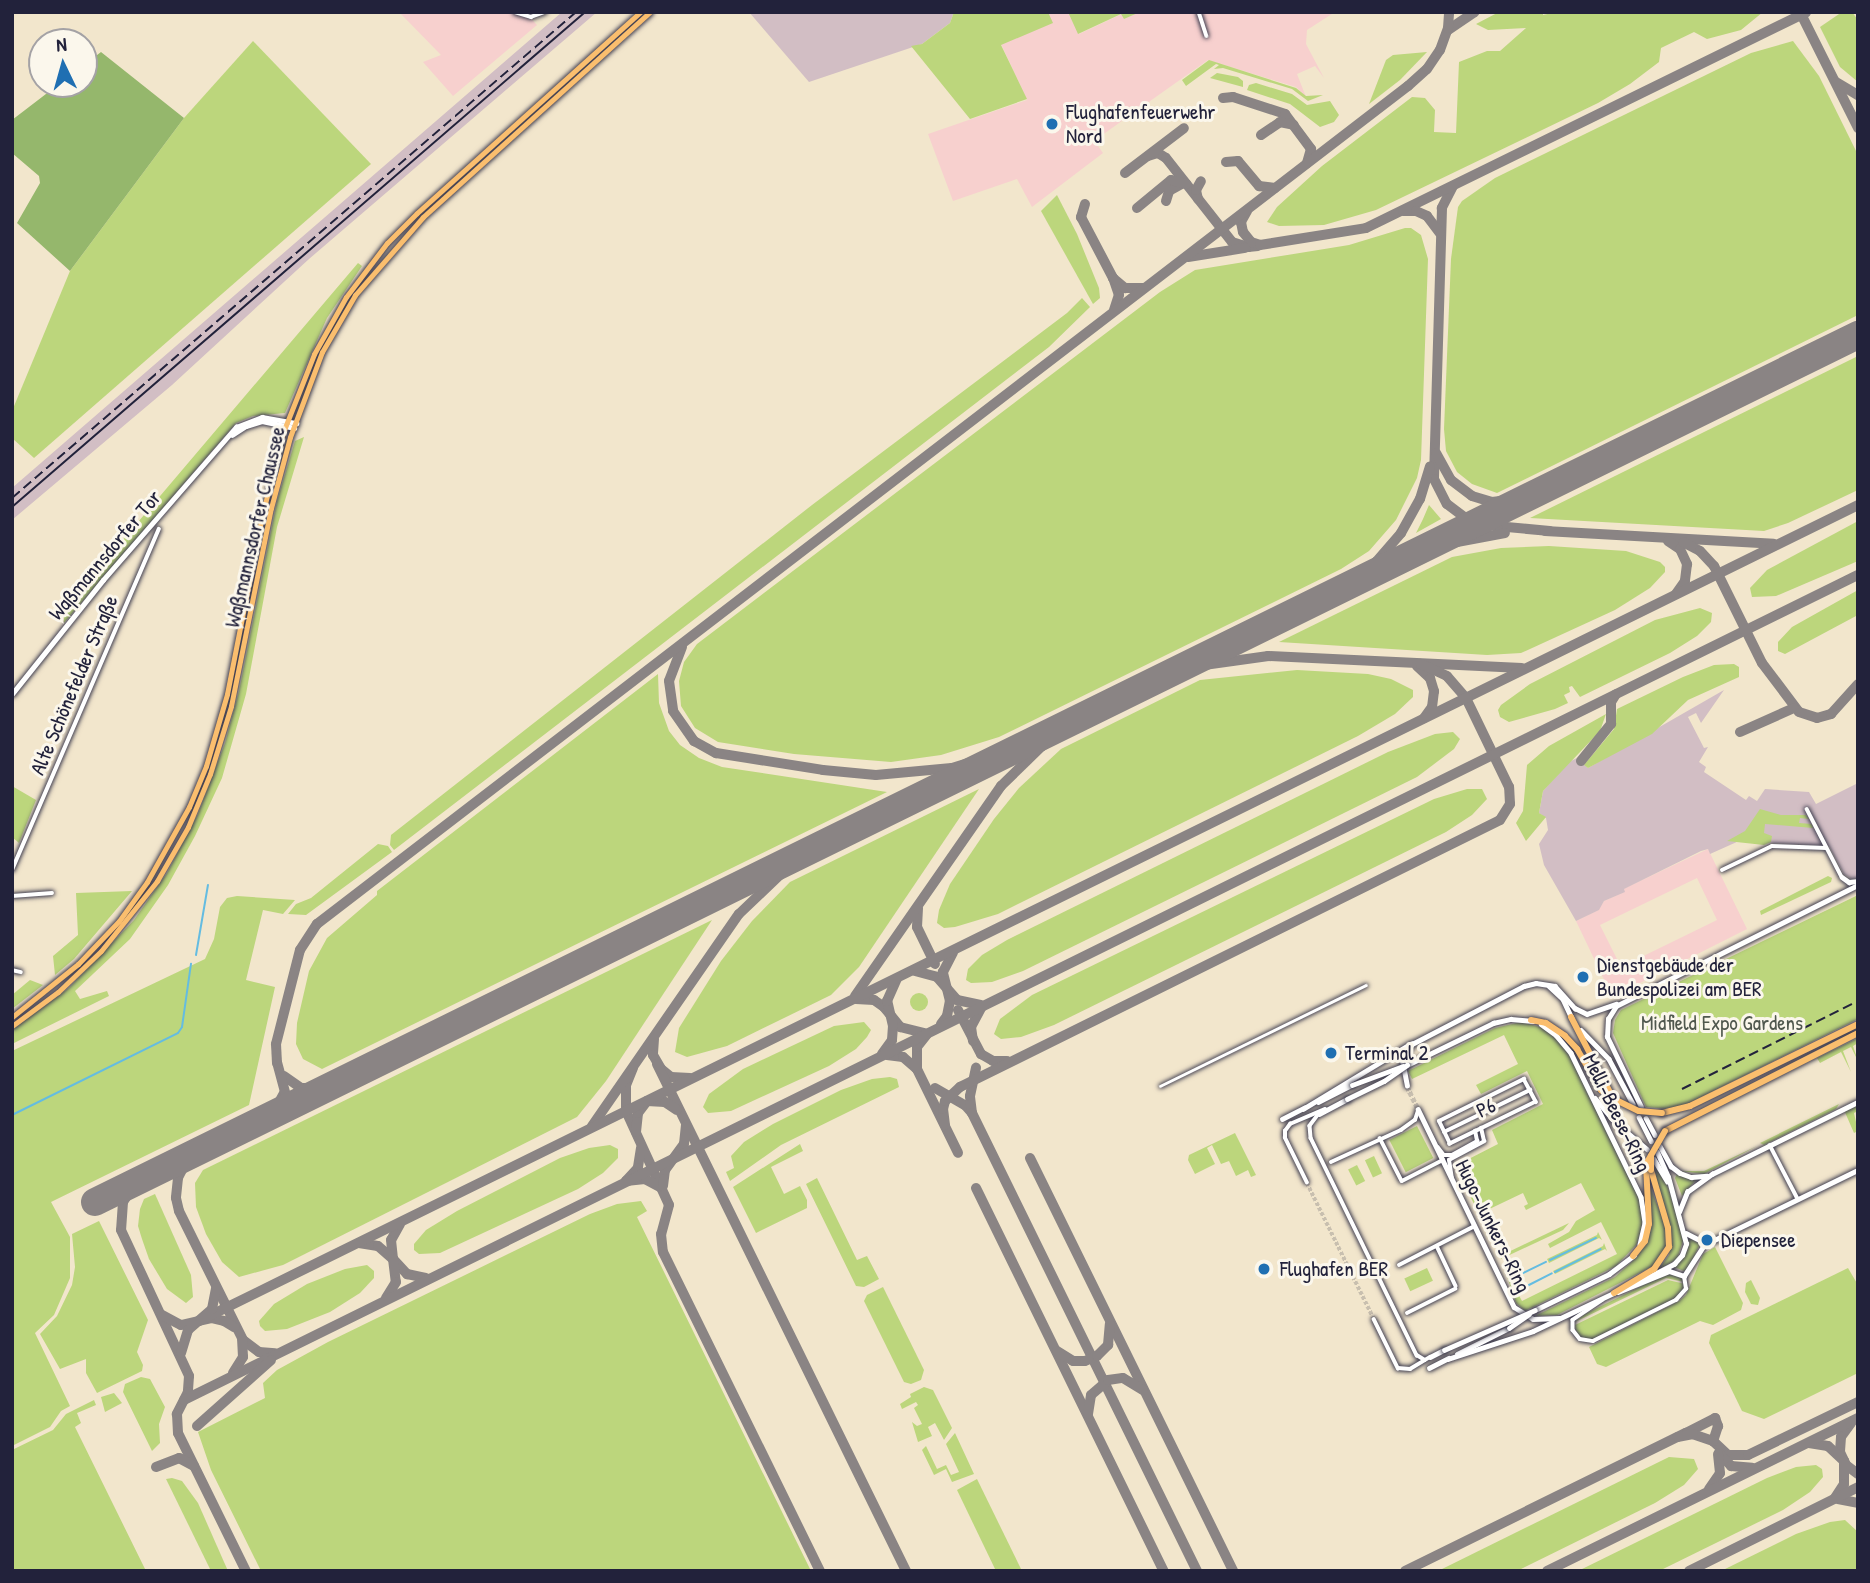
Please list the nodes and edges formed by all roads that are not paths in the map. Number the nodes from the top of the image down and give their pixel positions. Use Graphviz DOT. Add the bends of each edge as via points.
graph roads {
  1 [pos="515,12"];
  2 [pos="545,12"];
  3 [pos="640,12"];
  4 [pos="650,12"];
  5 [pos="1199,12"];
  6 [pos="1207,36"];
  7 [pos="287,423"];
  8 [pos="295,425"];
  9 [pos="159,529"];
  10 [pos="12,694"];
  11 [pos="1807,808"];
  12 [pos="1826,848"];
  13 [pos="12,870"];
  14 [pos="1722,870"];
  15 [pos="1842,877"];
  16 [pos="1858,883"];
  17 [pos="52,892"];
  18 [pos="1841,893"];
  19 [pos="12,895"];
  20 [pos="12,970"];
  21 [pos="22,972"];
  22 [pos="1366,985"];
  23 [pos="1548,985"];
  24 [pos="1620,1002"];
  25 [pos="12,1017"];
  26 [pos="1571,1017"];
  27 [pos="1531,1020"];
  28 [pos="1858,1024"];
  29 [pos="12,1026"];
  30 [pos="1858,1033"];
  31 [pos="1416,1042"];
  32 [pos="1407,1065"];
  33 [pos="1160,1086"];
  34 [pos="1407,1086"];
  35 [pos="1587,1086"];
  36 [pos="1530,1090"];
  37 [pos="1616,1100"];
  38 [pos="1858,1101"];
  39 [pos="1633,1104"];
  40 [pos="1641,1107"];
  41 [pos="1303,1108"];
  42 [pos="1418,1109"];
  43 [pos="1320,1112"];
  44 [pos="1639,1117"];
  45 [pos="1646,1118"];
  46 [pos="1282,1119"];
  47 [pos="1415,1120"];
  48 [pos="1427,1127"];
  49 [pos="1482,1128"];
  50 [pos="1475,1131"];
  51 [pos="1444,1132"];
  52 [pos="1655,1135"];
  53 [pos="1380,1138"];
  54 [pos="1770,1144"];
  55 [pos="1436,1145"];
  56 [pos="1653,1147"];
  57 [pos="1654,1159"];
  58 [pos="1443,1160"];
  59 [pos="1332,1162"];
  60 [pos="1858,1170"];
  61 [pos="1712,1174"];
  62 [pos="1452,1179"];
  63 [pos="1307,1184"];
  64 [pos="1798,1199"];
  65 [pos="1676,1204"];
  66 [pos="1679,1212"];
  67 [pos="1475,1226"];
  68 [pos="1685,1233"];
  69 [pos="1708,1243"];
  70 [pos="1437,1246"];
  71 [pos="1633,1256"];
  72 [pos="1399,1265"];
  73 [pos="1684,1276"];
  74 [pos="1614,1293"];
  75 [pos="1605,1298"];
  76 [pos="1535,1310"];
  77 [pos="1407,1313"];
  78 [pos="1374,1319"];
  79 [pos="1427,1359"];
  80 [pos="1448,1359"];
  81 [pos="1429,1368"];
  1 -- 2 [label="street" via="531,16"];
  3 -- 7 [label="main road, Waßmannsdorfer Chaussee" via="387,243 330,323"];
  4 -- 8 [label="main road, Waßmannsdorfer Chaussee" via="423,217 370,275 323,352"];
  5 -- 6 [label="street"];
  7 -- 8 [label="street, Waßmannsdorfer Tor"];
  7 -- 10 [label="street, Waßmannsdorfer Tor" via="252,419 241,424 103,580"];
  7 -- 25 [label="main road, Waßmannsdorfer Chaussee" via="262,516 227,694 190,807 147,883 118,921 70,971"];
  8 -- 29 [label="main road, Waßmannsdorfer Chaussee" via="271,508 231,706 188,827 157,881 101,951 58,992"];
  9 -- 13 [label="street, Alte Schönefelder Straße"];
  11 -- 12 [label="street"];
  12 -- 14 [label="street" via="1772,846"];
  12 -- 15 [label="street"];
  15 -- 16 [label="street"];
  15 -- 18 [label="street"];
  16 -- 18 [label="street"];
  17 -- 19 [label="street"];
  18 -- 24 [label="street"];
  20 -- 21 [label="street"];
  22 -- 33 [label="street"];
  23 -- 24 [label="street" via="1587,1014"];
  23 -- 26 [label="street" via="1563,999"];
  23 -- 31 [label="street" via="1528,984 1511,991"];
  24 -- 40 [label="street" via="1608,1019 1606,1033"];
  26 -- 37 [label="highway"];
  26 -- 39 [label="street" via="1609,1059"];
  27 -- 32 [label="street" via="1493,1023"];
  27 -- 35 [label="street, Melli-Beese-Ring" via="1563,1041"];
  27 -- 37 [label="highway" via="1555,1028 1572,1042 1595,1081"];
  28 -- 37 [label="highway, bridge" via="1690,1106 1662,1114 1639,1111"];
  30 -- 56 [label="highway, bridge" via="1692,1115 1665,1131"];
  31 -- 34 [label="street" via="1402,1061"];
  31 -- 41 [label="street"];
  32 -- 41 [label="street, bridge" via="1375,1074"];
  32 -- 43 [label="street, bridge"];
  35 -- 56 [label="street" via="1605,1111"];
  35 -- 71 [label="street, Melli-Beese-Ring" via="1644,1207 1644,1232"];
  36 -- 49 [label="street, P6" via="1536,1101"];
  36 -- 51 [label="street, P6"];
  36 -- 51 [label="street, P6" via="1524,1079 1439,1121"];
  38 -- 54 [label="street"];
  41 -- 46 [label="street"];
  42 -- 47 [label="street"];
  42 -- 48 [label="street, Hugo-Junkers-Ring"];
  43 -- 63 [label="street" via="1290,1124 1285,1131"];
  43 -- 79 [label="street" via="1310,1126 1311,1138 1418,1355"];
  44 -- 56 [label="street"];
  45 -- 52 [label="street"];
  47 -- 48 [label="street"];
  47 -- 53 [label="street"];
  48 -- 55 [label="street, Hugo-Junkers-Ring"];
  49 -- 50 [label="street, P6"];
  49 -- 62 [label="street" via="1484,1141 1449,1160"];
  50 -- 51 [label="street, P6" via="1450,1144"];
  50 -- 55 [label="street" via="1477,1141 1452,1155 1444,1155"];
  53 -- 58 [label="street" via="1402,1181"];
  53 -- 59 [label="street"];
  54 -- 61 [label="street"];
  54 -- 64 [label="street"];
  55 -- 58 [label="street, Hugo-Junkers-Ring"];
  56 -- 61 [label="street" via="1680,1173"];
  56 -- 65 [label="street"];
  56 -- 71 [label="highway, bridge" via="1644,1179 1649,1224 1645,1241"];
  56 -- 74 [label="highway, bridge" via="1651,1170 1669,1247 1654,1269"];
  57 -- 65 [label="street"];
  58 -- 62 [label="street, Hugo-Junkers-Ring"];
  60 -- 64 [label="street"];
  61 -- 66 [label="street" via="1687,1192"];
  62 -- 67 [label="street, Hugo-Junkers-Ring"];
  64 -- 69 [label="street"];
  65 -- 66 [label="street"];
  66 -- 68 [label="street"];
  67 -- 70 [label="street"];
  67 -- 75 [label="street, Hugo-Junkers-Ring" via="1514,1307 1523,1313 1537,1320 1551,1319"];
  68 -- 69 [label="street"];
  68 -- 74 [label="street, Hugo-Junkers-Ring" via="1685,1249 1674,1264"];
  69 -- 73 [label="street"];
  70 -- 72 [label="street"];
  70 -- 77 [label="street" via="1456,1287"];
  71 -- 76 [label="street" via="1609,1274"];
  73 -- 74 [label="street" via="1669,1271"];
  73 -- 75 [label="street, Hugo-Junkers-Ring" via="1686,1289 1676,1300 1593,1341 1580,1339 1573,1320"];
  74 -- 75 [label="street, Hugo-Junkers-Ring"];
  75 -- 80 [label="street, Hugo-Junkers-Ring" via="1533,1331"];
  76 -- 79 [label="street, bridge"];
  76 -- 80 [label="street, bridge"];
  78 -- 79 [label="street" via="1398,1368 1410,1369"];
  80 -- 81 [label="street"];
}
